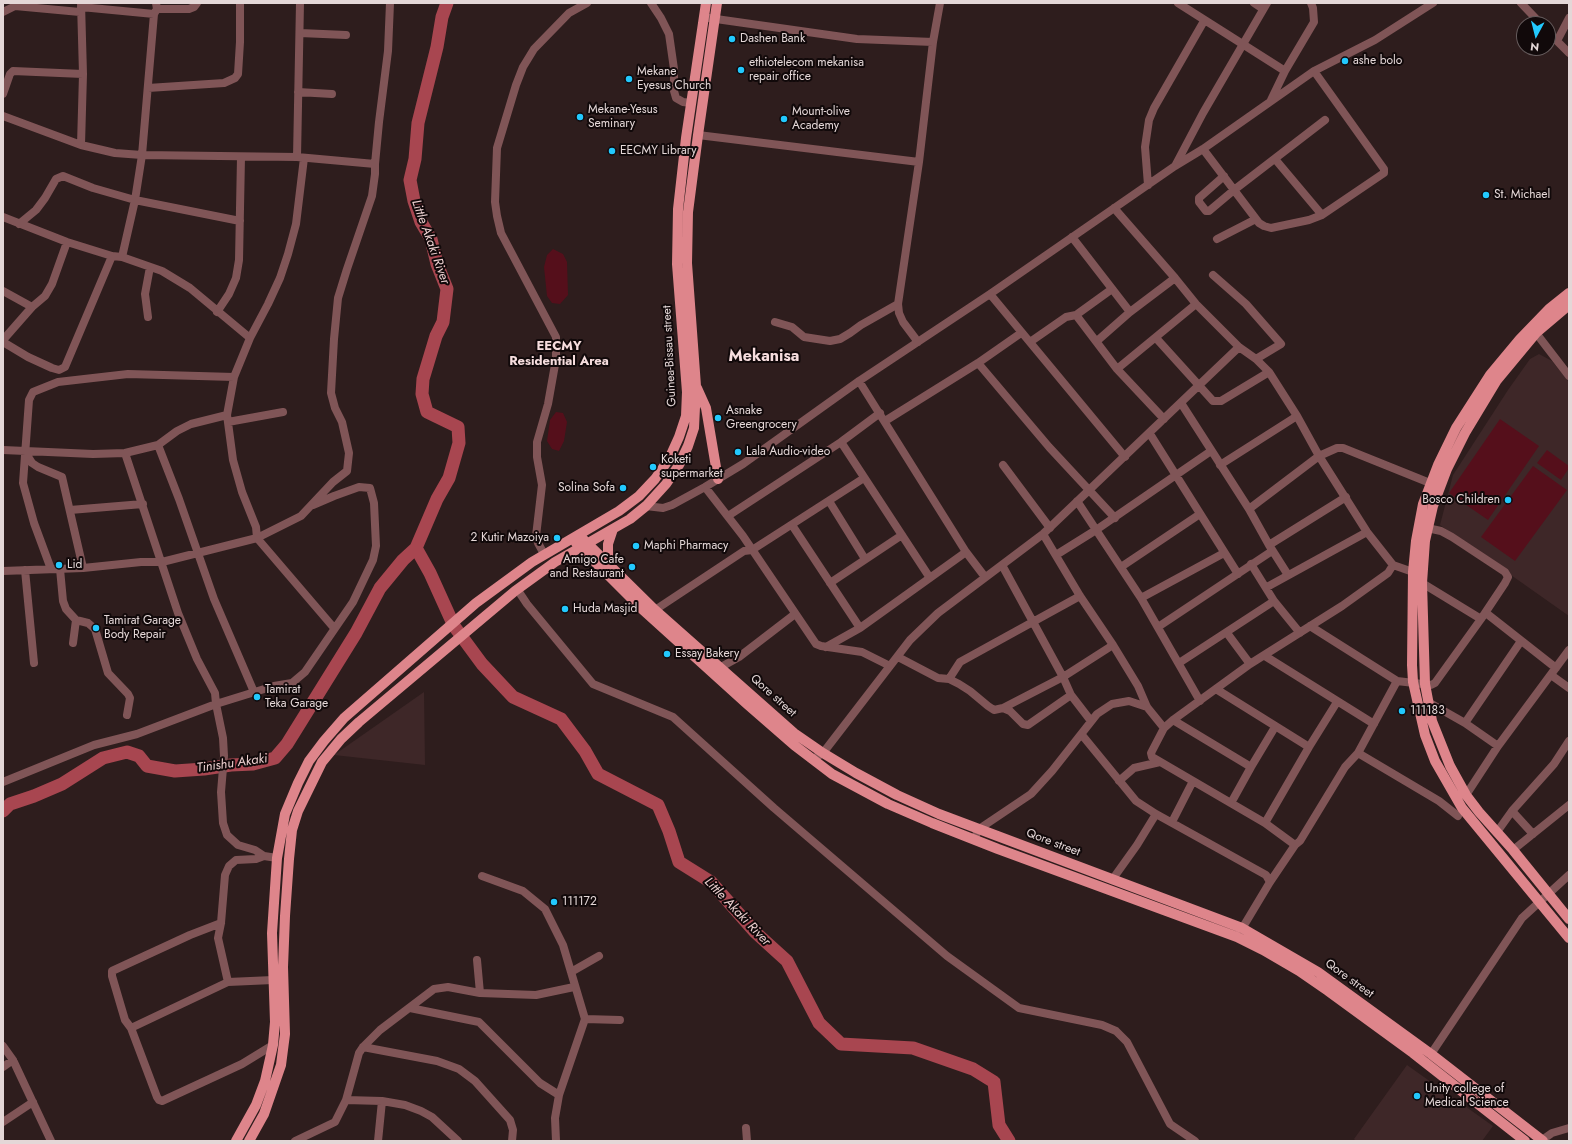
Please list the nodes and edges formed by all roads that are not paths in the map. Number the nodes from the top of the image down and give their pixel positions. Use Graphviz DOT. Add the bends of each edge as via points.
graph roads {
  1 [pos="197,3"];
  2 [pos="240,3"];
  3 [pos="300,3"];
  4 [pos="390,3"];
  5 [pos="587,3"];
  6 [pos="650,3"];
  7 [pos="706,3"];
  8 [pos="717,3"];
  9 [pos="940,3"];
  10 [pos="1178,3"];
  11 [pos="1254,3"];
  12 [pos="1311,3"];
  13 [pos="1433,3"];
  14 [pos="1521,3"];
  15 [pos="14,5"];
  16 [pos="1265,6"];
  17 [pos="81,7"];
  18 [pos="156,8"];
  19 [pos="3,12"];
  20 [pos="1533,16"];
  21 [pos="704,18"];
  22 [pos="1569,18"];
  23 [pos="714,19"];
  24 [pos="1204,21"];
  25 [pos="300,33"];
  26 [pos="346,35"];
  27 [pos="1557,41"];
  28 [pos="933,42"];
  29 [pos="1243,44"];
  30 [pos="1569,53"];
  31 [pos="1285,71"];
  32 [pos="1314,71"];
  33 [pos="83,74"];
  34 [pos="148,88"];
  35 [pos="298,92"];
  36 [pos="3,94"];
  37 [pos="332,94"];
  38 [pos="1271,101"];
  39 [pos="691,103"];
  40 [pos="3,116"];
  41 [pos="1325,120"];
  42 [pos="698,135"];
  43 [pos="81,144"];
  44 [pos="1203,149"];
  45 [pos="142,155"];
  46 [pos="241,157"];
  47 [pos="300,158"];
  48 [pos="1275,159"];
  49 [pos="919,162"];
  50 [pos="374,164"];
  51 [pos="1175,166"];
  52 [pos="1224,176"];
  53 [pos="1148,185"];
  54 [pos="1234,190"];
  55 [pos="135,200"];
  56 [pos="1114,208"];
  57 [pos="1322,215"];
  58 [pos="3,217"];
  59 [pos="1256,218"];
  60 [pos="240,221"];
  61 [pos="19,224"];
  62 [pos="1072,237"];
  63 [pos="1217,239"];
  64 [pos="66,242"];
  65 [pos="112,256"];
  66 [pos="122,257"];
  67 [pos="150,267"];
  68 [pos="1213,275"];
  69 [pos="1176,278"];
  70 [pos="1112,289"];
  71 [pos="3,291"];
  72 [pos="1569,293"];
  73 [pos="990,294"];
  74 [pos="898,304"];
  75 [pos="1196,304"];
  76 [pos="1569,305"];
  77 [pos="32,307"];
  78 [pos="217,312"];
  79 [pos="1130,312"];
  80 [pos="1552,313"];
  81 [pos="1076,315"];
  82 [pos="148,317"];
  83 [pos="775,322"];
  84 [pos="1022,333"];
  85 [pos="1536,333"];
  86 [pos="250,338"];
  87 [pos="1156,338"];
  88 [pos="3,341"];
  89 [pos="1097,341"];
  90 [pos="918,342"];
  91 [pos="1030,342"];
  92 [pos="1239,347"];
  93 [pos="1256,359"];
  94 [pos="978,363"];
  95 [pos="1117,369"];
  96 [pos="1269,372"];
  97 [pos="1569,376"];
  98 [pos="234,377"];
  99 [pos="859,381"];
  100 [pos="1198,385"];
  101 [pos="696,386"];
  102 [pos="1181,403"];
  103 [pos="283,412"];
  104 [pos="1297,416"];
  105 [pos="882,417"];
  106 [pos="227,419"];
  107 [pos="1164,419"];
  108 [pos="1150,434"];
  109 [pos="841,442"];
  110 [pos="158,445"];
  111 [pos="3,450"];
  112 [pos="1211,451"];
  113 [pos="25,452"];
  114 [pos="125,453"];
  115 [pos="1319,456"];
  116 [pos="1125,457"];
  117 [pos="1003,465"];
  118 [pos="1220,465"];
  119 [pos="1176,476"];
  120 [pos="864,478"];
  121 [pos="718,479"];
  122 [pos="1430,483"];
  123 [pos="706,487"];
  124 [pos="1090,490"];
  125 [pos="1346,497"];
  126 [pos="829,501"];
  127 [pos="1076,501"];
  128 [pos="142,504"];
  129 [pos="311,506"];
  130 [pos="646,506"];
  131 [pos="1249,509"];
  132 [pos="70,510"];
  133 [pos="1200,514"];
  134 [pos="728,516"];
  135 [pos="1115,518"];
  136 [pos="792,524"];
  137 [pos="1050,528"];
  138 [pos="1427,528"];
  139 [pos="613,529"];
  140 [pos="1096,530"];
  141 [pos="1367,532"];
  142 [pos="1043,534"];
  143 [pos="902,535"];
  144 [pos="575,537"];
  145 [pos="257,538"];
  146 [pos="584,546"];
  147 [pos="1270,548"];
  148 [pos="752,550"];
  149 [pos="966,552"];
  150 [pos="197,553"];
  151 [pos="1224,553"];
  152 [pos="544,554"];
  153 [pos="1056,555"];
  154 [pos="565,557"];
  155 [pos="865,559"];
  156 [pos="162,562"];
  157 [pos="1251,564"];
  158 [pos="598,565"];
  159 [pos="1002,565"];
  160 [pos="1393,565"];
  161 [pos="1120,567"];
  162 [pos="83,568"];
  163 [pos="51,569"];
  164 [pos="60,569"];
  165 [pos="612,569"];
  166 [pos="25,570"];
  167 [pos="3,572"];
  168 [pos="1413,572"];
  169 [pos="1238,574"];
  170 [pos="1288,576"];
  171 [pos="985,577"];
  172 [pos="930,578"];
  173 [pos="830,583"];
  174 [pos="1422,584"];
  175 [pos="1267,587"];
  176 [pos="517,590"];
  177 [pos="1080,596"];
  178 [pos="1141,598"];
  179 [pos="1274,601"];
  180 [pos="655,610"];
  181 [pos="795,614"];
  182 [pos="1484,616"];
  183 [pos="76,620"];
  184 [pos="1033,622"];
  185 [pos="1310,626"];
  186 [pos="1158,627"];
  187 [pos="334,628"];
  188 [pos="860,628"];
  189 [pos="1227,633"];
  190 [pos="1300,633"];
  191 [pos="1521,641"];
  192 [pos="73,643"];
  193 [pos="1113,645"];
  194 [pos="826,647"];
  195 [pos="1569,650"];
  196 [pos="1264,656"];
  197 [pos="898,657"];
  198 [pos="34,663"];
  199 [pos="1179,663"];
  200 [pos="1250,664"];
  201 [pos="890,666"];
  202 [pos="721,667"];
  203 [pos="1554,671"];
  204 [pos="1063,677"];
  205 [pos="949,679"];
  206 [pos="1397,682"];
  207 [pos="1413,682"];
  208 [pos="1424,684"];
  209 [pos="1569,688"];
  210 [pos="1216,689"];
  211 [pos="254,692"];
  212 [pos="1071,695"];
  213 [pos="1200,701"];
  214 [pos="1337,702"];
  215 [pos="1428,702"];
  216 [pos="216,704"];
  217 [pos="1147,707"];
  218 [pos="1004,708"];
  219 [pos="127,714"];
  220 [pos="1173,720"];
  221 [pos="1091,721"];
  222 [pos="1465,723"];
  223 [pos="1374,724"];
  224 [pos="1275,727"];
  225 [pos="1164,728"];
  226 [pos="1082,735"];
  227 [pos="1569,741"];
  228 [pos="1498,746"];
  229 [pos="1309,747"];
  230 [pos="822,753"];
  231 [pos="1358,753"];
  232 [pos="813,759"];
  233 [pos="1160,762"];
  234 [pos="1251,767"];
  235 [pos="1119,781"];
  236 [pos="1193,781"];
  237 [pos="3,782"];
  238 [pos="1466,795"];
  239 [pos="1231,803"];
  240 [pos="1569,806"];
  241 [pos="1512,811"];
  242 [pos="1156,814"];
  243 [pos="1458,816"];
  244 [pos="1172,822"];
  245 [pos="1266,823"];
  246 [pos="979,829"];
  247 [pos="1497,832"];
  248 [pos="1534,834"];
  249 [pos="974,839"];
  250 [pos="1295,845"];
  251 [pos="1513,850"];
  252 [pos="264,856"];
  253 [pos="277,858"];
  254 [pos="1569,875"];
  255 [pos="482,876"];
  256 [pos="1112,880"];
  257 [pos="1270,882"];
  258 [pos="1548,893"];
  259 [pos="1540,901"];
  260 [pos="1569,920"];
  261 [pos="221,923"];
  262 [pos="1242,928"];
  263 [pos="1237,937"];
  264 [pos="1569,938"];
  265 [pos="599,956"];
  266 [pos="477,960"];
  267 [pos="571,972"];
  268 [pos="273,980"];
  269 [pos="228,982"];
  270 [pos="574,986"];
  271 [pos="480,993"];
  272 [pos="410,1008"];
  273 [pos="585,1019"];
  274 [pos="620,1020"];
  275 [pos="131,1028"];
  276 [pos="273,1045"];
  277 [pos="3,1046"];
  278 [pos="363,1047"];
  279 [pos="1432,1054"];
  280 [pos="13,1060"];
  281 [pos="3,1067"];
  282 [pos="559,1095"];
  283 [pos="346,1100"];
  284 [pos="33,1102"];
  285 [pos="382,1102"];
  286 [pos="3,1122"];
  287 [pos="746,1128"];
  288 [pos="1569,1128"];
  289 [pos="51,1141"];
  290 [pos="236,1141"];
  291 [pos="249,1141"];
  292 [pos="295,1141"];
  293 [pos="378,1141"];
  294 [pos="458,1141"];
  295 [pos="512,1141"];
  296 [pos="556,1141"];
  297 [pos="747,1141"];
  298 [pos="1195,1141"];
  299 [pos="1525,1141"];
  300 [pos="1543,1141"];
  1 -- 18 [label="street" via="189,9"];
  2 -- 34 [label="street" via="238,74 235,78 224,83"];
  3 -- 25 [label="street"];
  4 -- 50 [label="street" via="388,51"];
  5 -- 152 [label="street" via="569,13 534,49 516,85 497,148 495,202 501,233 556,337 556,359 548,404 537,442 542,485 536,536"];
  6 -- 39 [label="street" via="669,34 676,98"];
  7 -- 21 [label="main road, Guinea-Bissau street"];
  8 -- 23 [label="main road"];
  9 -- 28 [label="street"];
  10 -- 24 [label="street"];
  11 -- 16 [label="street"];
  12 -- 31 [label="street" via="1314,22"];
  13 -- 32 [label="street" via="1375,40"];
  14 -- 20 [label="street"];
  15 -- 17 [label="street"];
  15 -- 19 [label="street"];
  16 -- 29 [label="street"];
  17 -- 18 [label="street"];
  17 -- 33 [label="street"];
  18 -- 34 [label="street"];
  21 -- 23 [label="street"];
  21 -- 39 [label="main road, Guinea-Bissau street"];
  22 -- 27 [label="street"];
  23 -- 28 [label="street" via="857,39"];
  23 -- 42 [label="main road"];
  24 -- 29 [label="street"];
  24 -- 53 [label="street" via="1149,120 1145,147"];
  25 -- 26 [label="street"];
  25 -- 35 [label="street"];
  27 -- 30 [label="street"];
  28 -- 49 [label="street"];
  29 -- 31 [label="street"];
  29 -- 51 [label="street"];
  31 -- 38 [label="street"];
  32 -- 38 [label="street"];
  32 -- 57 [label="street" via="1384,169 1384,173"];
  33 -- 36 [label="street" via="13,71"];
  33 -- 43 [label="street"];
  34 -- 45 [label="street"];
  35 -- 37 [label="street"];
  35 -- 47 [label="street"];
  38 -- 44 [label="street"];
  39 -- 144 [label="main road, Guinea-Bissau street" via="678,209 677,264 687,392 686,416 680,437 655,479 639,496 619,511"];
  40 -- 43 [label="street"];
  41 -- 48 [label="street"];
  42 -- 49 [label="street"];
  42 -- 101 [label="main road" via="688,212 686,263"];
  43 -- 45 [label="street" via="115,153"];
  44 -- 51 [label="street"];
  44 -- 52 [label="street"];
  45 -- 46 [label="street"];
  45 -- 55 [label="street"];
  46 -- 47 [label="street"];
  46 -- 60 [label="street"];
  47 -- 50 [label="street"];
  47 -- 86 [label="street" via="296,224 288,254 274,291"];
  48 -- 54 [label="street"];
  48 -- 57 [label="street"];
  49 -- 74 [label="street"];
  50 -- 129 [label="street" via="372,196 338,298 334,339 331,393 342,422 349,453 347,471"];
  51 -- 53 [label="street"];
  52 -- 54 [label="street"];
  52 -- 54 [label="street" via="1199,198 1199,202 1206,211 1209,211"];
  53 -- 56 [label="street"];
  54 -- 59 [label="street"];
  55 -- 60 [label="street"];
  55 -- 61 [label="street" via="63,176 56,179 36,210"];
  55 -- 66 [label="street"];
  56 -- 62 [label="street"];
  56 -- 69 [label="street"];
  57 -- 59 [label="street" via="1271,228 1264,226"];
  58 -- 61 [label="street"];
  59 -- 63 [label="street"];
  60 -- 78 [label="street" via="236,278"];
  61 -- 64 [label="street"];
  62 -- 70 [label="street"];
  62 -- 73 [label="street"];
  64 -- 65 [label="street"];
  64 -- 77 [label="street" via="52,284"];
  65 -- 66 [label="street"];
  65 -- 88 [label="street" via="65,367 59,370 52,368"];
  66 -- 67 [label="street"];
  67 -- 78 [label="street" via="162,271 190,288"];
  67 -- 82 [label="street" via="145,294"];
  68 -- 93 [label="street" via="1246,304 1281,344"];
  69 -- 75 [label="street"];
  69 -- 79 [label="street"];
  70 -- 79 [label="street"];
  70 -- 81 [label="street"];
  71 -- 77 [label="street"];
  72 -- 80 [label="main road"];
  73 -- 84 [label="street"];
  73 -- 90 [label="street"];
  74 -- 83 [label="street" via="861,324 850,334 830,341 804,338 792,327"];
  74 -- 90 [label="street" via="903,322"];
  75 -- 87 [label="street"];
  75 -- 92 [label="street"];
  76 -- 80 [label="main road"];
  77 -- 88 [label="street"];
  78 -- 86 [label="street"];
  79 -- 89 [label="street"];
  80 -- 85 [label="main road"];
  80 -- 122 [label="main road" via="1520,339 1490,375 1456,428"];
  81 -- 89 [label="street"];
  81 -- 91 [label="street" via="1066,317"];
  84 -- 91 [label="street"];
  84 -- 94 [label="street"];
  85 -- 97 [label="street"];
  85 -- 138 [label="main road" via="1497,380 1465,433 1447,469"];
  86 -- 98 [label="street"];
  87 -- 95 [label="street"];
  87 -- 100 [label="street"];
  89 -- 95 [label="street"];
  90 -- 99 [label="street"];
  91 -- 116 [label="street"];
  92 -- 93 [label="street"];
  92 -- 100 [label="street"];
  93 -- 96 [label="street"];
  94 -- 105 [label="street"];
  94 -- 124 [label="street" via="1049,447"];
  95 -- 107 [label="street"];
  96 -- 100 [label="street" via="1221,401 1212,401"];
  96 -- 104 [label="street"];
  98 -- 106 [label="street"];
  98 -- 113 [label="street" via="128,374 58,382 39,388 33,392 29,400"];
  99 -- 105 [label="street"];
  99 -- 121 [label="street"];
  100 -- 102 [label="street"];
  101 -- 121 [label="main road" via="706,408"];
  101 -- 130 [label="main road" via="694,428 688,446 666,484"];
  102 -- 107 [label="street"];
  102 -- 112 [label="street"];
  103 -- 106 [label="street"];
  104 -- 115 [label="street"];
  104 -- 118 [label="street"];
  105 -- 109 [label="street"];
  105 -- 149 [label="street"];
  106 -- 110 [label="street" via="191,424"];
  106 -- 145 [label="street" via="233,460 256,527"];
  107 -- 108 [label="street"];
  108 -- 116 [label="street"];
  108 -- 119 [label="street"];
  109 -- 120 [label="street"];
  109 -- 134 [label="street"];
  110 -- 114 [label="street"];
  110 -- 150 [label="street"];
  111 -- 113 [label="street"];
  112 -- 118 [label="street"];
  112 -- 119 [label="street"];
  113 -- 114 [label="street"];
  113 -- 132 [label="street" via="32,463 62,477"];
  113 -- 163 [label="street" via="23,483"];
  114 -- 128 [label="street"];
  115 -- 122 [label="street" via="1343,448"];
  115 -- 125 [label="street"];
  115 -- 131 [label="street"];
  116 -- 124 [label="street"];
  117 -- 137 [label="street"];
  118 -- 131 [label="street"];
  119 -- 133 [label="street"];
  119 -- 135 [label="street"];
  120 -- 126 [label="street"];
  120 -- 143 [label="street"];
  121 -- 123 [label="street"];
  122 -- 168 [label="main road" via="1423,504"];
  123 -- 130 [label="street" via="663,508"];
  123 -- 134 [label="street"];
  124 -- 127 [label="street"];
  124 -- 135 [label="street"];
  125 -- 141 [label="street"];
  125 -- 147 [label="street"];
  126 -- 136 [label="street"];
  126 -- 155 [label="street"];
  127 -- 137 [label="street"];
  127 -- 140 [label="street"];
  128 -- 132 [label="street"];
  128 -- 156 [label="street"];
  129 -- 145 [label="street" via="301,516"];
  129 -- 187 [label="street" via="359,487 370,488 374,503 376,546 373,560 353,602"];
  130 -- 139 [label="main road"];
  131 -- 147 [label="street"];
  132 -- 162 [label="street"];
  133 -- 151 [label="street"];
  133 -- 161 [label="street"];
  134 -- 148 [label="street"];
  135 -- 140 [label="street"];
  136 -- 148 [label="street"];
  136 -- 173 [label="street"];
  137 -- 142 [label="street"];
  138 -- 174 [label="main road"];
  138 -- 182 [label="street" via="1452,537 1508,577"];
  139 -- 146 [label="main road"];
  139 -- 165 [label="main road" via="608,544 608,561"];
  140 -- 153 [label="street"];
  140 -- 161 [label="street"];
  141 -- 160 [label="street"];
  141 -- 170 [label="street"];
  142 -- 153 [label="street"];
  142 -- 159 [label="street"];
  143 -- 155 [label="street"];
  143 -- 172 [label="street"];
  144 -- 146 [label="main road, Qore street"];
  144 -- 152 [label="main road, Guinea-Bissau street"];
  145 -- 150 [label="street"];
  145 -- 187 [label="street"];
  146 -- 154 [label="main road"];
  146 -- 158 [label="main road, Qore street"];
  146 -- 165 [label="main road, Qore street"];
  147 -- 157 [label="street"];
  147 -- 170 [label="street"];
  148 -- 180 [label="street" via="744,551"];
  148 -- 181 [label="street"];
  149 -- 171 [label="street"];
  149 -- 172 [label="street"];
  150 -- 156 [label="street"];
  150 -- 211 [label="street"];
  151 -- 169 [label="street"];
  151 -- 178 [label="street"];
  152 -- 253 [label="main road, Guinea-Bissau street" via="472,606 344,718 324,741 298,783 285,814"];
  153 -- 177 [label="street"];
  154 -- 158 [label="main road" via="580,555"];
  154 -- 176 [label="main road"];
  155 -- 173 [label="street"];
  156 -- 162 [label="street"];
  156 -- 216 [label="street" via="178,613 215,694"];
  157 -- 169 [label="street"];
  157 -- 175 [label="street"];
  158 -- 232 [label="main road, Qore street" via="746,704"];
  159 -- 171 [label="street"];
  159 -- 184 [label="street"];
  160 -- 168 [label="street"];
  160 -- 185 [label="street" via="1388,573"];
  161 -- 178 [label="street"];
  162 -- 164 [label="street"];
  163 -- 164 [label="street"];
  163 -- 166 [label="street"];
  164 -- 183 [label="street" via="63,601 66,609"];
  165 -- 180 [label="main road, Qore street"];
  166 -- 167 [label="street"];
  166 -- 198 [label="street"];
  168 -- 207 [label="main road"];
  169 -- 186 [label="street"];
  170 -- 175 [label="street"];
  171 -- 197 [label="street" via="938,613 910,640"];
  172 -- 188 [label="street"];
  173 -- 188 [label="street"];
  174 -- 182 [label="street"];
  174 -- 208 [label="main road"];
  175 -- 179 [label="street"];
  176 -- 291 [label="main road" via="341,738 322,762 298,811 292,830 287,880 283,967 285,1034 281,1065 264,1114"];
  176 -- 298 [label="street" via="593,684 673,717 774,808 953,961 1019,1008 1116,1030 1128,1042 1170,1124"];
  177 -- 184 [label="street"];
  177 -- 193 [label="street"];
  178 -- 186 [label="street"];
  179 -- 189 [label="street"];
  179 -- 190 [label="street"];
  180 -- 202 [label="main road, Qore street"];
  181 -- 194 [label="street" via="816,644"];
  181 -- 202 [label="street"];
  182 -- 191 [label="street"];
  182 -- 208 [label="street" via="1435,683"];
  183 -- 192 [label="street"];
  183 -- 219 [label="street" via="88,623 95,629 108,672 130,698"];
  184 -- 204 [label="street"];
  184 -- 205 [label="street" via="960,662"];
  185 -- 190 [label="street"];
  185 -- 206 [label="street"];
  186 -- 199 [label="street"];
  187 -- 211 [label="street" via="304,672 292,683"];
  188 -- 194 [label="street"];
  189 -- 199 [label="street"];
  189 -- 200 [label="street"];
  190 -- 196 [label="street"];
  191 -- 203 [label="street"];
  191 -- 222 [label="street"];
  193 -- 204 [label="street"];
  193 -- 217 [label="street" via="1138,686"];
  194 -- 201 [label="street" via="862,652"];
  195 -- 203 [label="street"];
  196 -- 200 [label="street"];
  196 -- 214 [label="street"];
  197 -- 201 [label="street"];
  197 -- 205 [label="street" via="938,678"];
  199 -- 213 [label="street"];
  200 -- 210 [label="street"];
  201 -- 230 [label="street"];
  202 -- 230 [label="main road, Qore street" via="794,733"];
  203 -- 209 [label="street"];
  203 -- 228 [label="street"];
  204 -- 212 [label="street"];
  204 -- 218 [label="street"];
  205 -- 218 [label="street" via="970,691 994,710"];
  206 -- 207 [label="street"];
  206 -- 223 [label="street"];
  207 -- 208 [label="street"];
  207 -- 259 [label="main road" via="1425,735 1435,761 1462,808"];
  208 -- 215 [label="main road"];
  210 -- 213 [label="street"];
  210 -- 224 [label="street"];
  211 -- 216 [label="street"];
  212 -- 218 [label="street" via="1028,725 1023,724"];
  212 -- 221 [label="street"];
  213 -- 220 [label="street"];
  214 -- 223 [label="street"];
  214 -- 229 [label="street"];
  215 -- 222 [label="street"];
  215 -- 238 [label="main road" via="1438,738"];
  216 -- 237 [label="street" via="137,734 94,745"];
  216 -- 252 [label="street" via="223,738 223,823 228,835 238,845 255,850"];
  217 -- 221 [label="street" via="1128,701 1112,704"];
  217 -- 225 [label="street"];
  220 -- 225 [label="street"];
  220 -- 234 [label="street"];
  221 -- 226 [label="street"];
  222 -- 228 [label="street"];
  223 -- 231 [label="street"];
  224 -- 229 [label="street"];
  224 -- 234 [label="street"];
  225 -- 233 [label="street" via="1150,753"];
  226 -- 235 [label="street"];
  226 -- 246 [label="street" via="1031,794"];
  227 -- 241 [label="street" via="1554,764"];
  228 -- 238 [label="street"];
  229 -- 245 [label="street"];
  230 -- 232 [label="street"];
  230 -- 246 [label="main road, Qore street" via="897,795"];
  231 -- 243 [label="street" via="1439,801"];
  231 -- 250 [label="street"];
  232 -- 249 [label="main road, Qore street" via="832,774 888,804"];
  233 -- 235 [label="street" via="1134,768"];
  233 -- 236 [label="street"];
  234 -- 239 [label="street"];
  235 -- 242 [label="street" via="1136,801"];
  236 -- 239 [label="street"];
  236 -- 244 [label="street"];
  238 -- 247 [label="main road"];
  239 -- 245 [label="street"];
  240 -- 248 [label="street"];
  241 -- 247 [label="street"];
  241 -- 248 [label="street"];
  242 -- 244 [label="street"];
  242 -- 256 [label="street" via="1138,845"];
  244 -- 257 [label="street" via="1266,875"];
  245 -- 250 [label="street"];
  246 -- 249 [label="street"];
  246 -- 256 [label="main road, Qore street"];
  247 -- 251 [label="main road"];
  248 -- 251 [label="street"];
  249 -- 263 [label="main road, Qore street"];
  250 -- 257 [label="street"];
  251 -- 258 [label="main road"];
  252 -- 253 [label="street"];
  252 -- 261 [label="street" via="236,860 229,866 225,875"];
  253 -- 268 [label="main road, Guinea-Bissau street" via="272,933"];
  254 -- 258 [label="street"];
  255 -- 267 [label="street" via="523,891 545,909"];
  256 -- 262 [label="main road, Qore street"];
  257 -- 262 [label="street"];
  258 -- 259 [label="street"];
  258 -- 260 [label="main road"];
  259 -- 264 [label="main road"];
  259 -- 279 [label="street" via="1518,923"];
  261 -- 269 [label="street" via="218,938"];
  261 -- 275 [label="street" via="112,971 125,1020"];
  262 -- 263 [label="street"];
  262 -- 279 [label="main road, Qore street" via="1318,972"];
  263 -- 299 [label="main road, Qore street" via="1328,991"];
  265 -- 267 [label="street"];
  266 -- 271 [label="street"];
  267 -- 270 [label="street"];
  268 -- 269 [label="street"];
  268 -- 276 [label="main road, Guinea-Bissau street"];
  269 -- 275 [label="street"];
  270 -- 271 [label="street" via="536,995"];
  270 -- 273 [label="street"];
  271 -- 272 [label="street" via="448,986 441,987 434,989"];
  272 -- 278 [label="street" via="380,1030"];
  272 -- 282 [label="street" via="479,1022 540,1084"];
  273 -- 274 [label="street"];
  273 -- 282 [label="street"];
  275 -- 276 [label="street" via="157,1097 162,1101 242,1064"];
  276 -- 290 [label="main road, Guinea-Bissau street" via="265,1081 256,1105"];
  277 -- 280 [label="street"];
  278 -- 283 [label="street"];
  278 -- 295 [label="street" via="459,1069 474,1081 510,1120 513,1130"];
  279 -- 300 [label="main road, Qore street"];
  280 -- 281 [label="street"];
  280 -- 284 [label="street"];
  282 -- 296 [label="street" via="555,1118"];
  283 -- 285 [label="street"];
  283 -- 292 [label="street" via="335,1122"];
  284 -- 286 [label="street"];
  284 -- 289 [label="street"];
  285 -- 293 [label="street"];
  285 -- 294 [label="street" via="405,1105 432,1117"];
  287 -- 297 [label="street"];
  288 -- 300 [label="street" via="1552,1133"];
}
